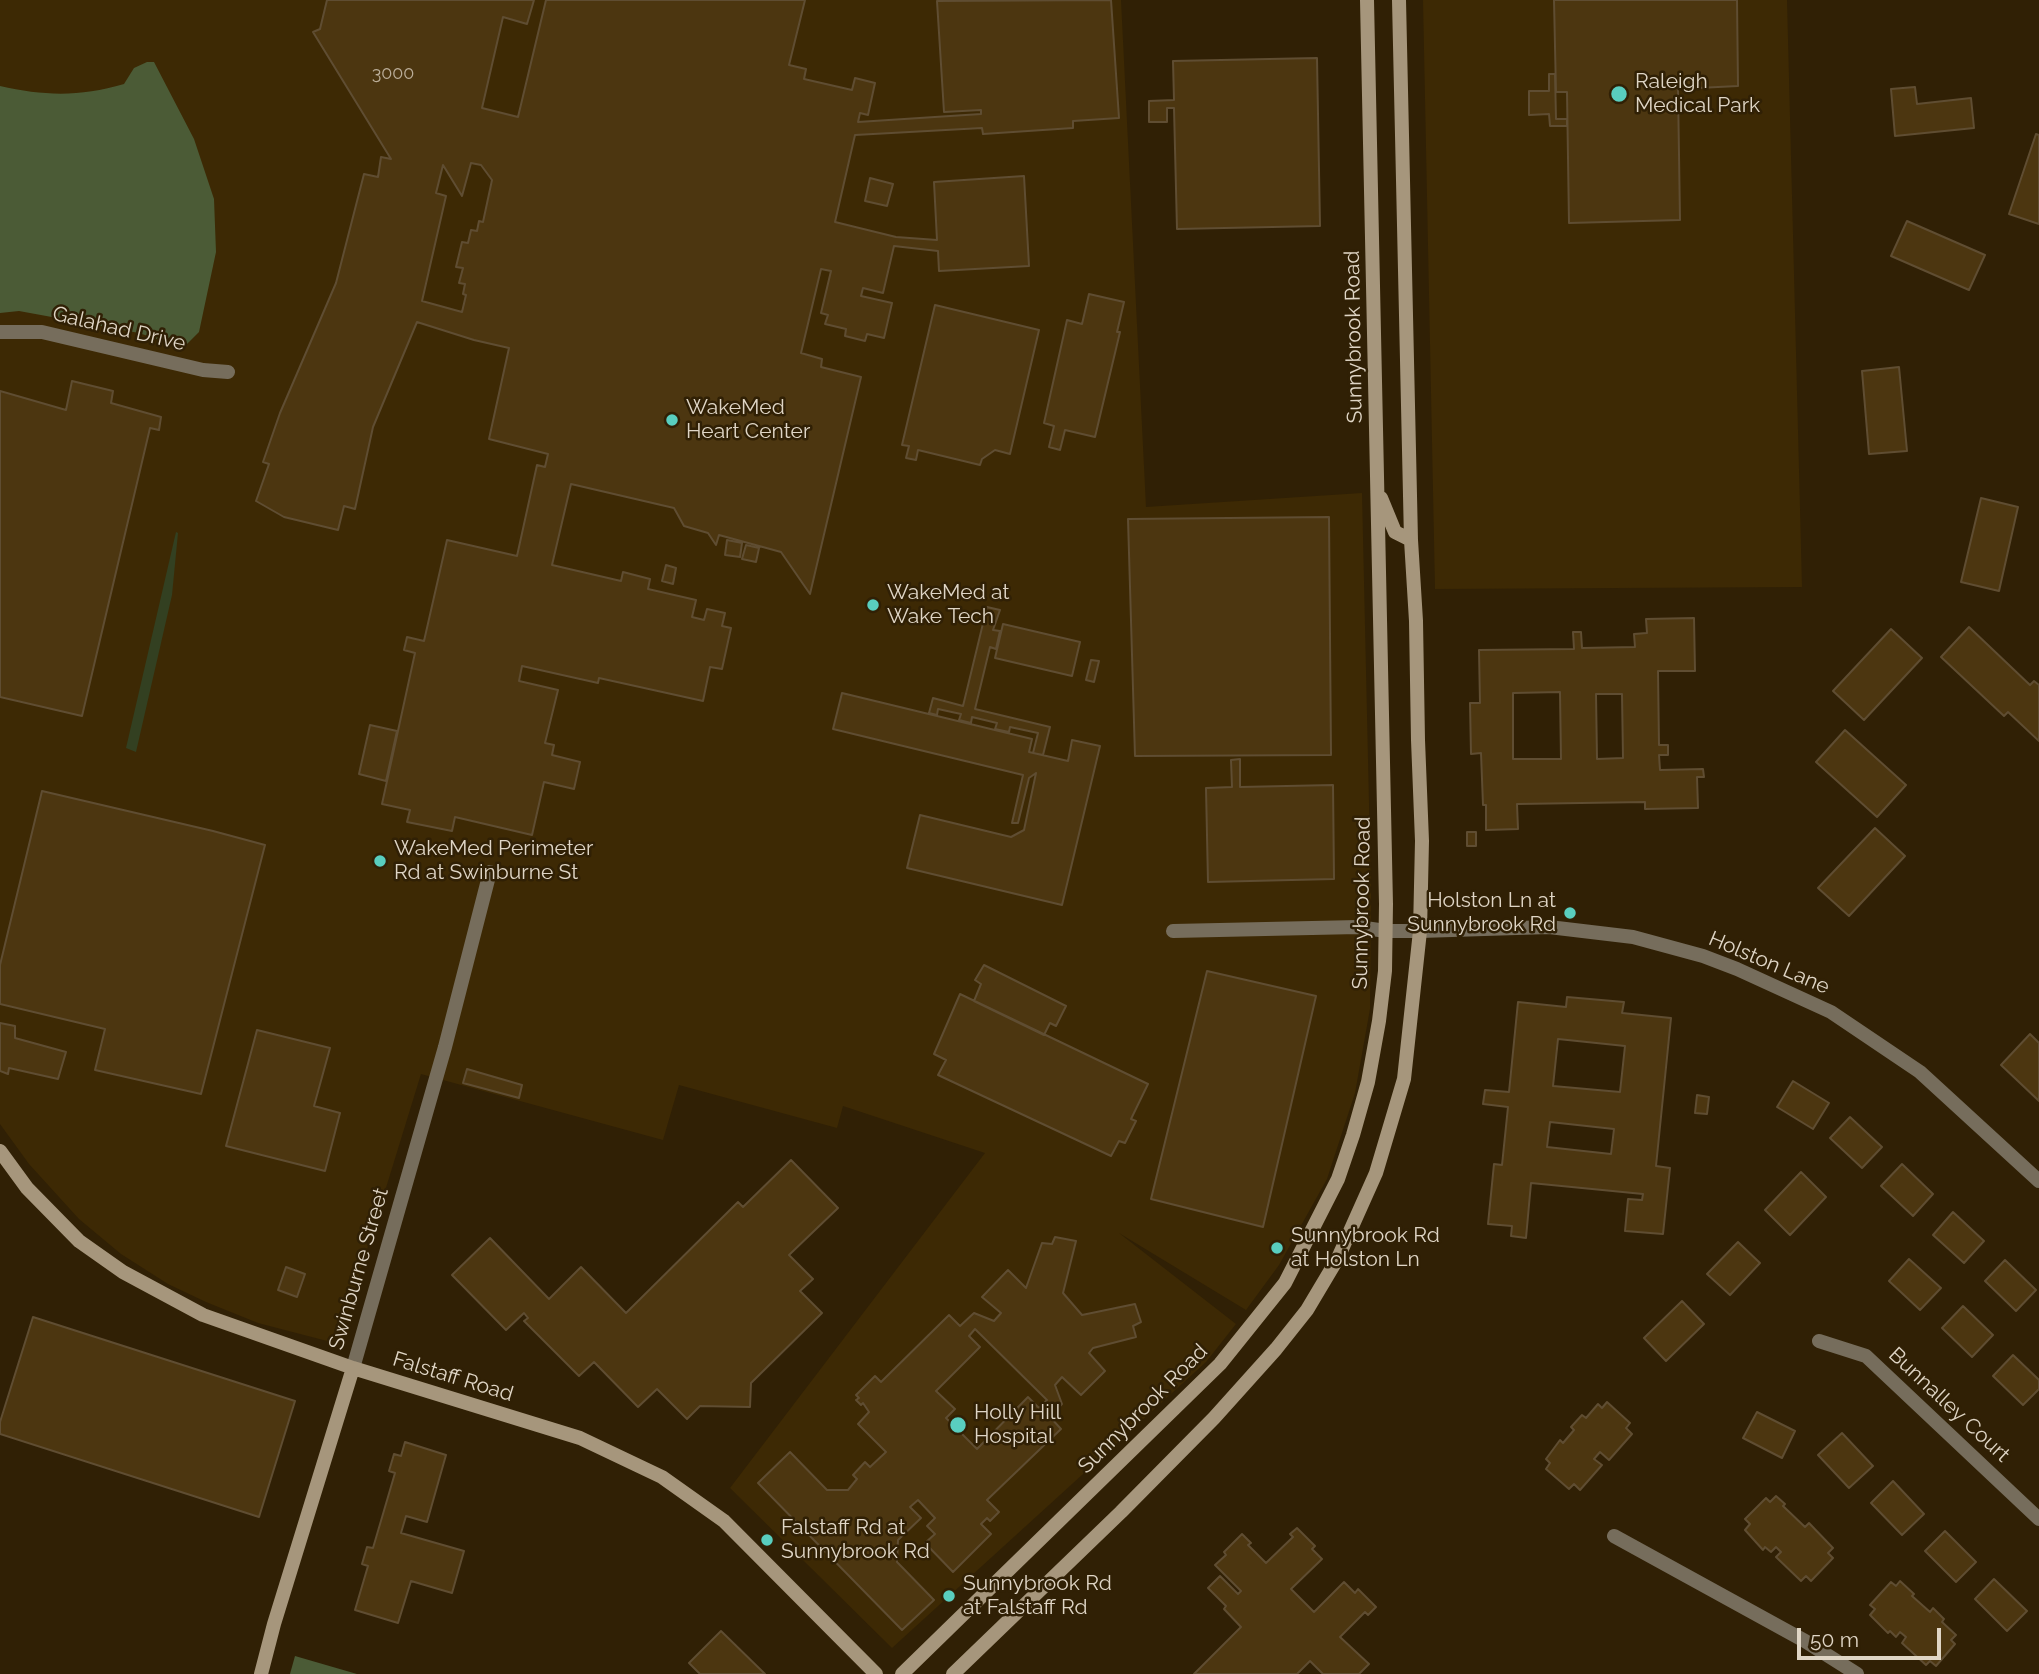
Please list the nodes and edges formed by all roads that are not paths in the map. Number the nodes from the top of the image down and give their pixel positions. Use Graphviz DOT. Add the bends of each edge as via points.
graph roads {
  1 [pos="1367,0"];
  2 [pos="1399,0"];
  3 [pos="0,332"];
  4 [pos="228,372"];
  5 [pos="1378,490"];
  6 [pos="1411,540"];
  7 [pos="489,872"];
  8 [pos="1172,931"];
  9 [pos="1386,931"];
  10 [pos="1420,932"];
  11 [pos="0,1151"];
  12 [pos="2039,1181"];
  13 [pos="1819,1341"];
  14 [pos="353,1368"];
  15 [pos="2039,1518"];
  16 [pos="1614,1536"];
  17 [pos="261,1674"];
  18 [pos="876,1674"];
  19 [pos="902,1674"];
  20 [pos="953,1674"];
  21 [pos="1857,1674"];
  1 -- 5 [label="main road, Sunnybrook Road"];
  2 -- 6 [label="main road"];
  3 -- 4 [label="street, Galahad Drive" via="42,332"];
  5 -- 6 [label="main road" via="1395,532"];
  5 -- 9 [label="main road, Sunnybrook Road"];
  6 -- 10 [label="main road" via="1422,841"];
  7 -- 14 [label="street, Swinburne Street" via="445,1047"];
  8 -- 9 [label="street, Holston Lane" via="1358,927"];
  9 -- 10 [label="street, Holston Lane"];
  9 -- 19 [label="main road, Sunnybrook Road" via="1379,1021 1353,1135 1338,1179 1285,1283 1220,1364"];
  10 -- 12 [label="street, Holston Lane" via="1549,928 1633,937 1737,969 1831,1012 1920,1072"];
  10 -- 20 [label="main road" via="1404,1079 1376,1173 1338,1258 1307,1310 1179,1453"];
  11 -- 14 [label="main road, Falstaff Road" via="27,1188 79,1241 123,1272 203,1315"];
  13 -- 15 [label="street, Bunnalley Court" via="1866,1356"];
  14 -- 17 [label="main road, Swinburne Street"];
  14 -- 18 [label="main road, Falstaff Road" via="580,1438 662,1477 724,1521"];
  16 -- 21 [label="street"];
}
